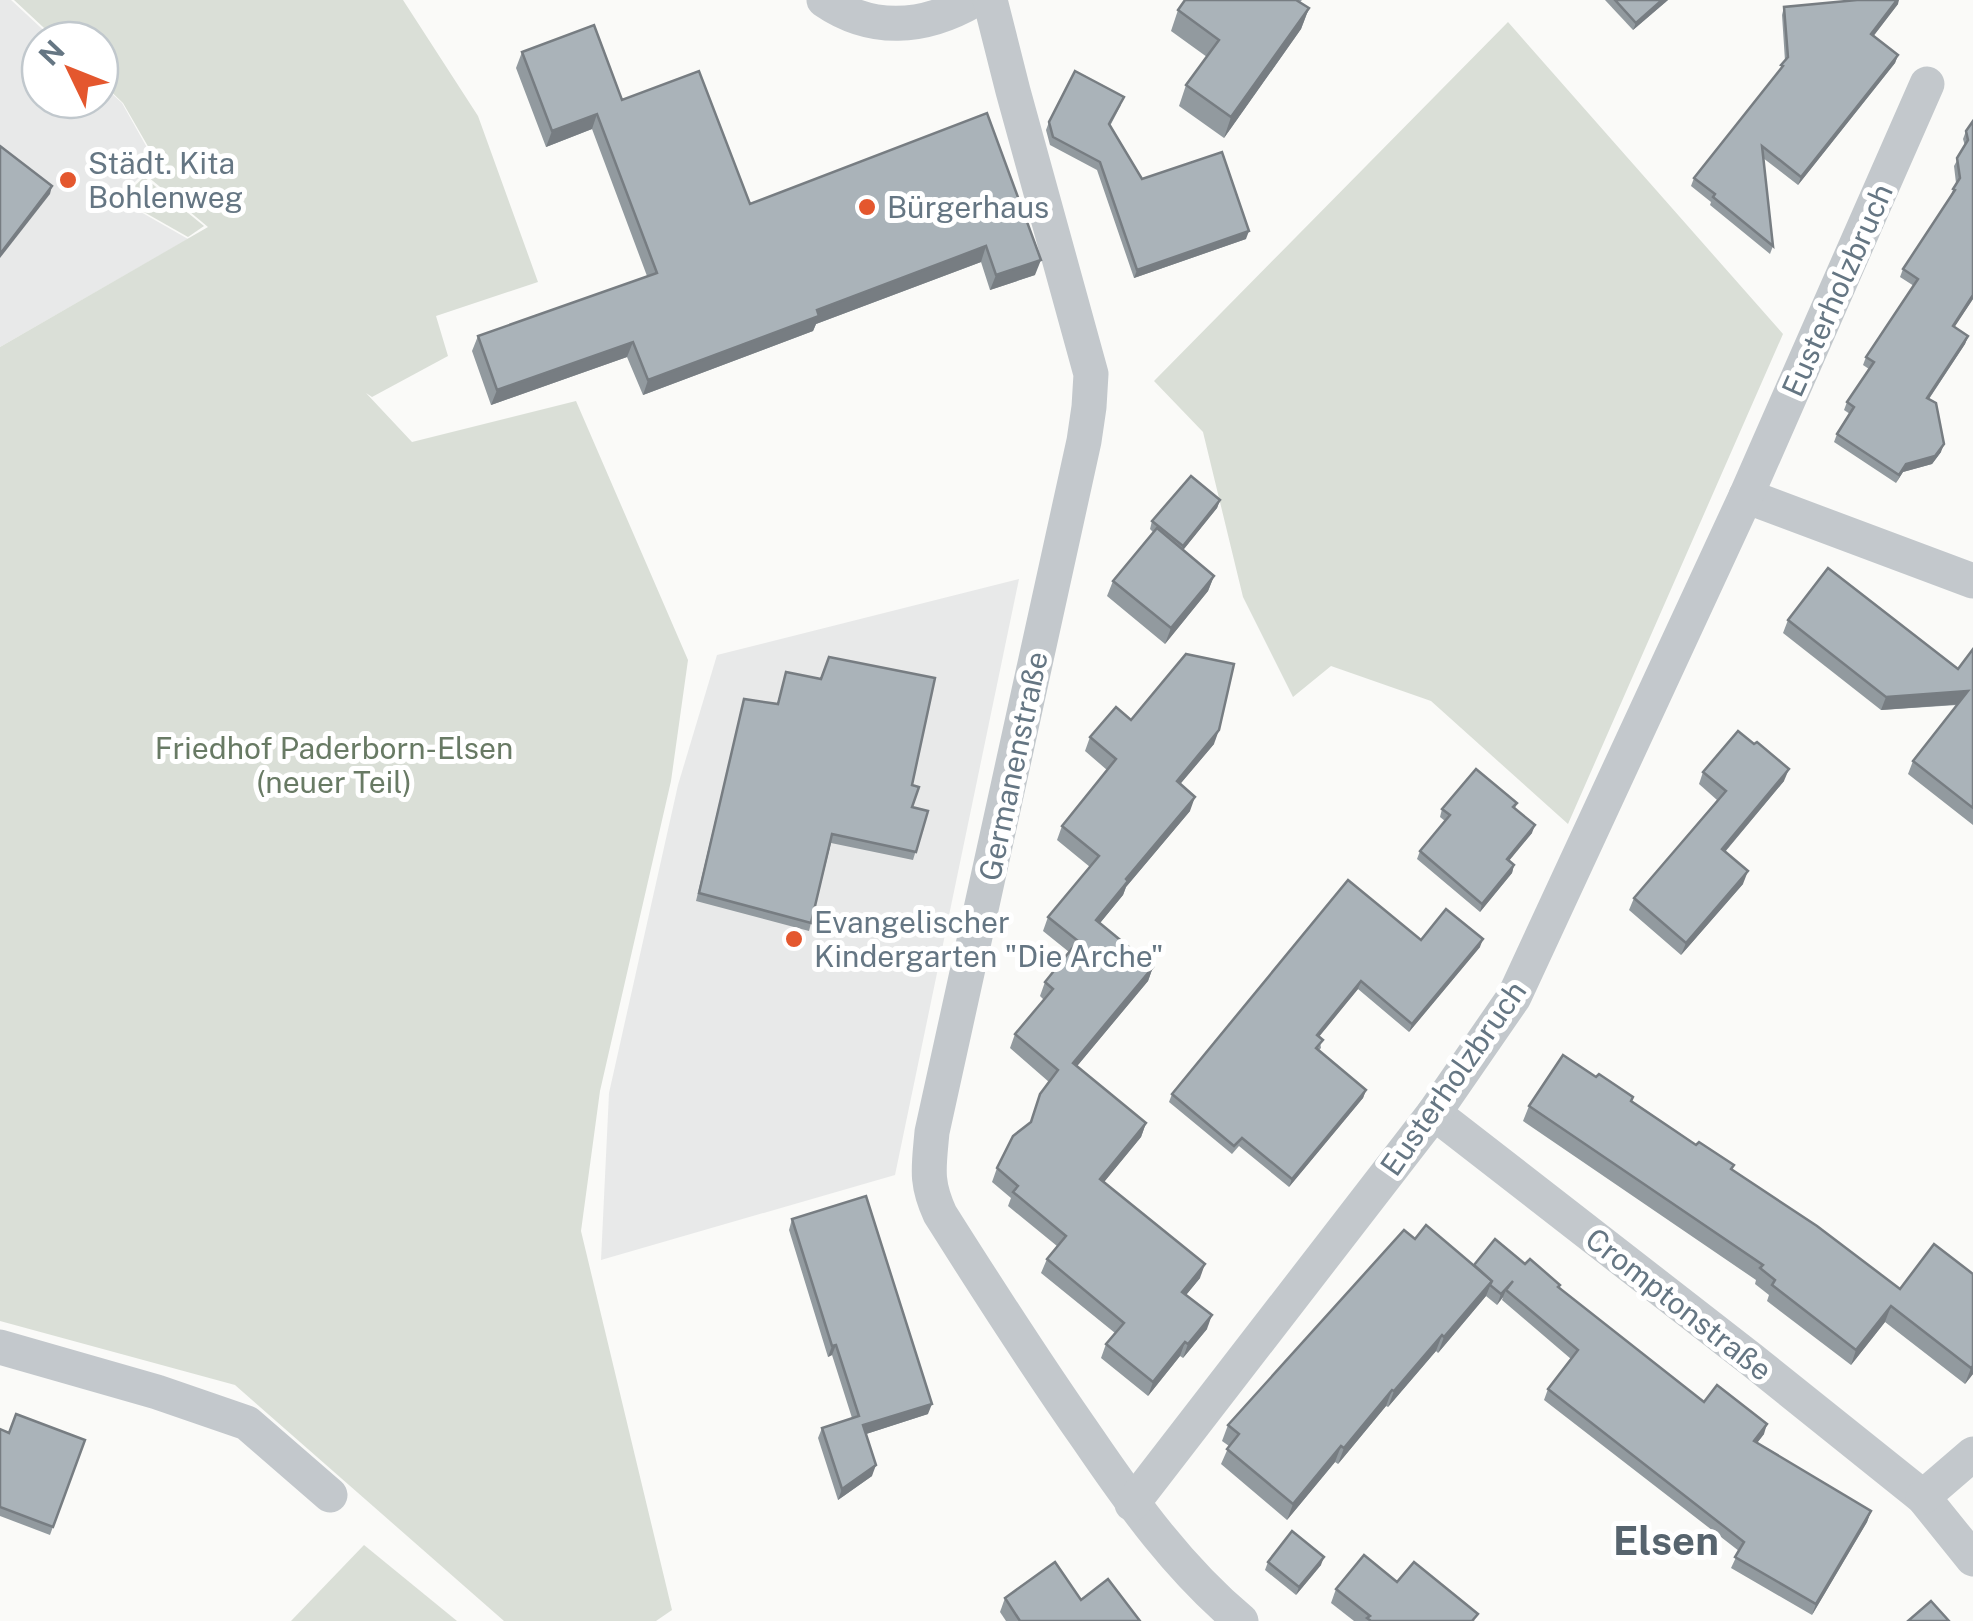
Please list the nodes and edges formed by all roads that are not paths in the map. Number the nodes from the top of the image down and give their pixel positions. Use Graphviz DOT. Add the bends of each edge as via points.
graph roads {
  1 [pos="824,0"];
  2 [pos="974,0"];
  3 [pos="990,0"];
  4 [pos="1928,84"];
  5 [pos="1746,496"];
  6 [pos="1973,581"];
  7 [pos="1434,1113"];
  8 [pos="0,1347"];
  9 [pos="1973,1454"];
  10 [pos="330,1495"];
  11 [pos="1923,1497"];
  12 [pos="1132,1504"];
  13 [pos="1973,1559"];
  14 [pos="1241,1621"];
  1 -- 2 [label="street" via="882,24 955,11"];
  3 -- 12 [label="street, Germanenstraße" via="1091,374 1063,539 928,1173 940,1214"];
  4 -- 5 [label="street, Eusterholzbruch"];
  5 -- 6 [label="street"];
  5 -- 7 [label="street, Eusterholzbruch" via="1514,997"];
  7 -- 11 [label="street, Cromptonstraße"];
  7 -- 12 [label="street, Eusterholzbruch"];
  8 -- 10 [label="street" via="247,1423"];
  9 -- 11 [label="street"];
  11 -- 13 [label="street, Cromptonstraße"];
  12 -- 14 [label="street, Germanenstraße"];
}
